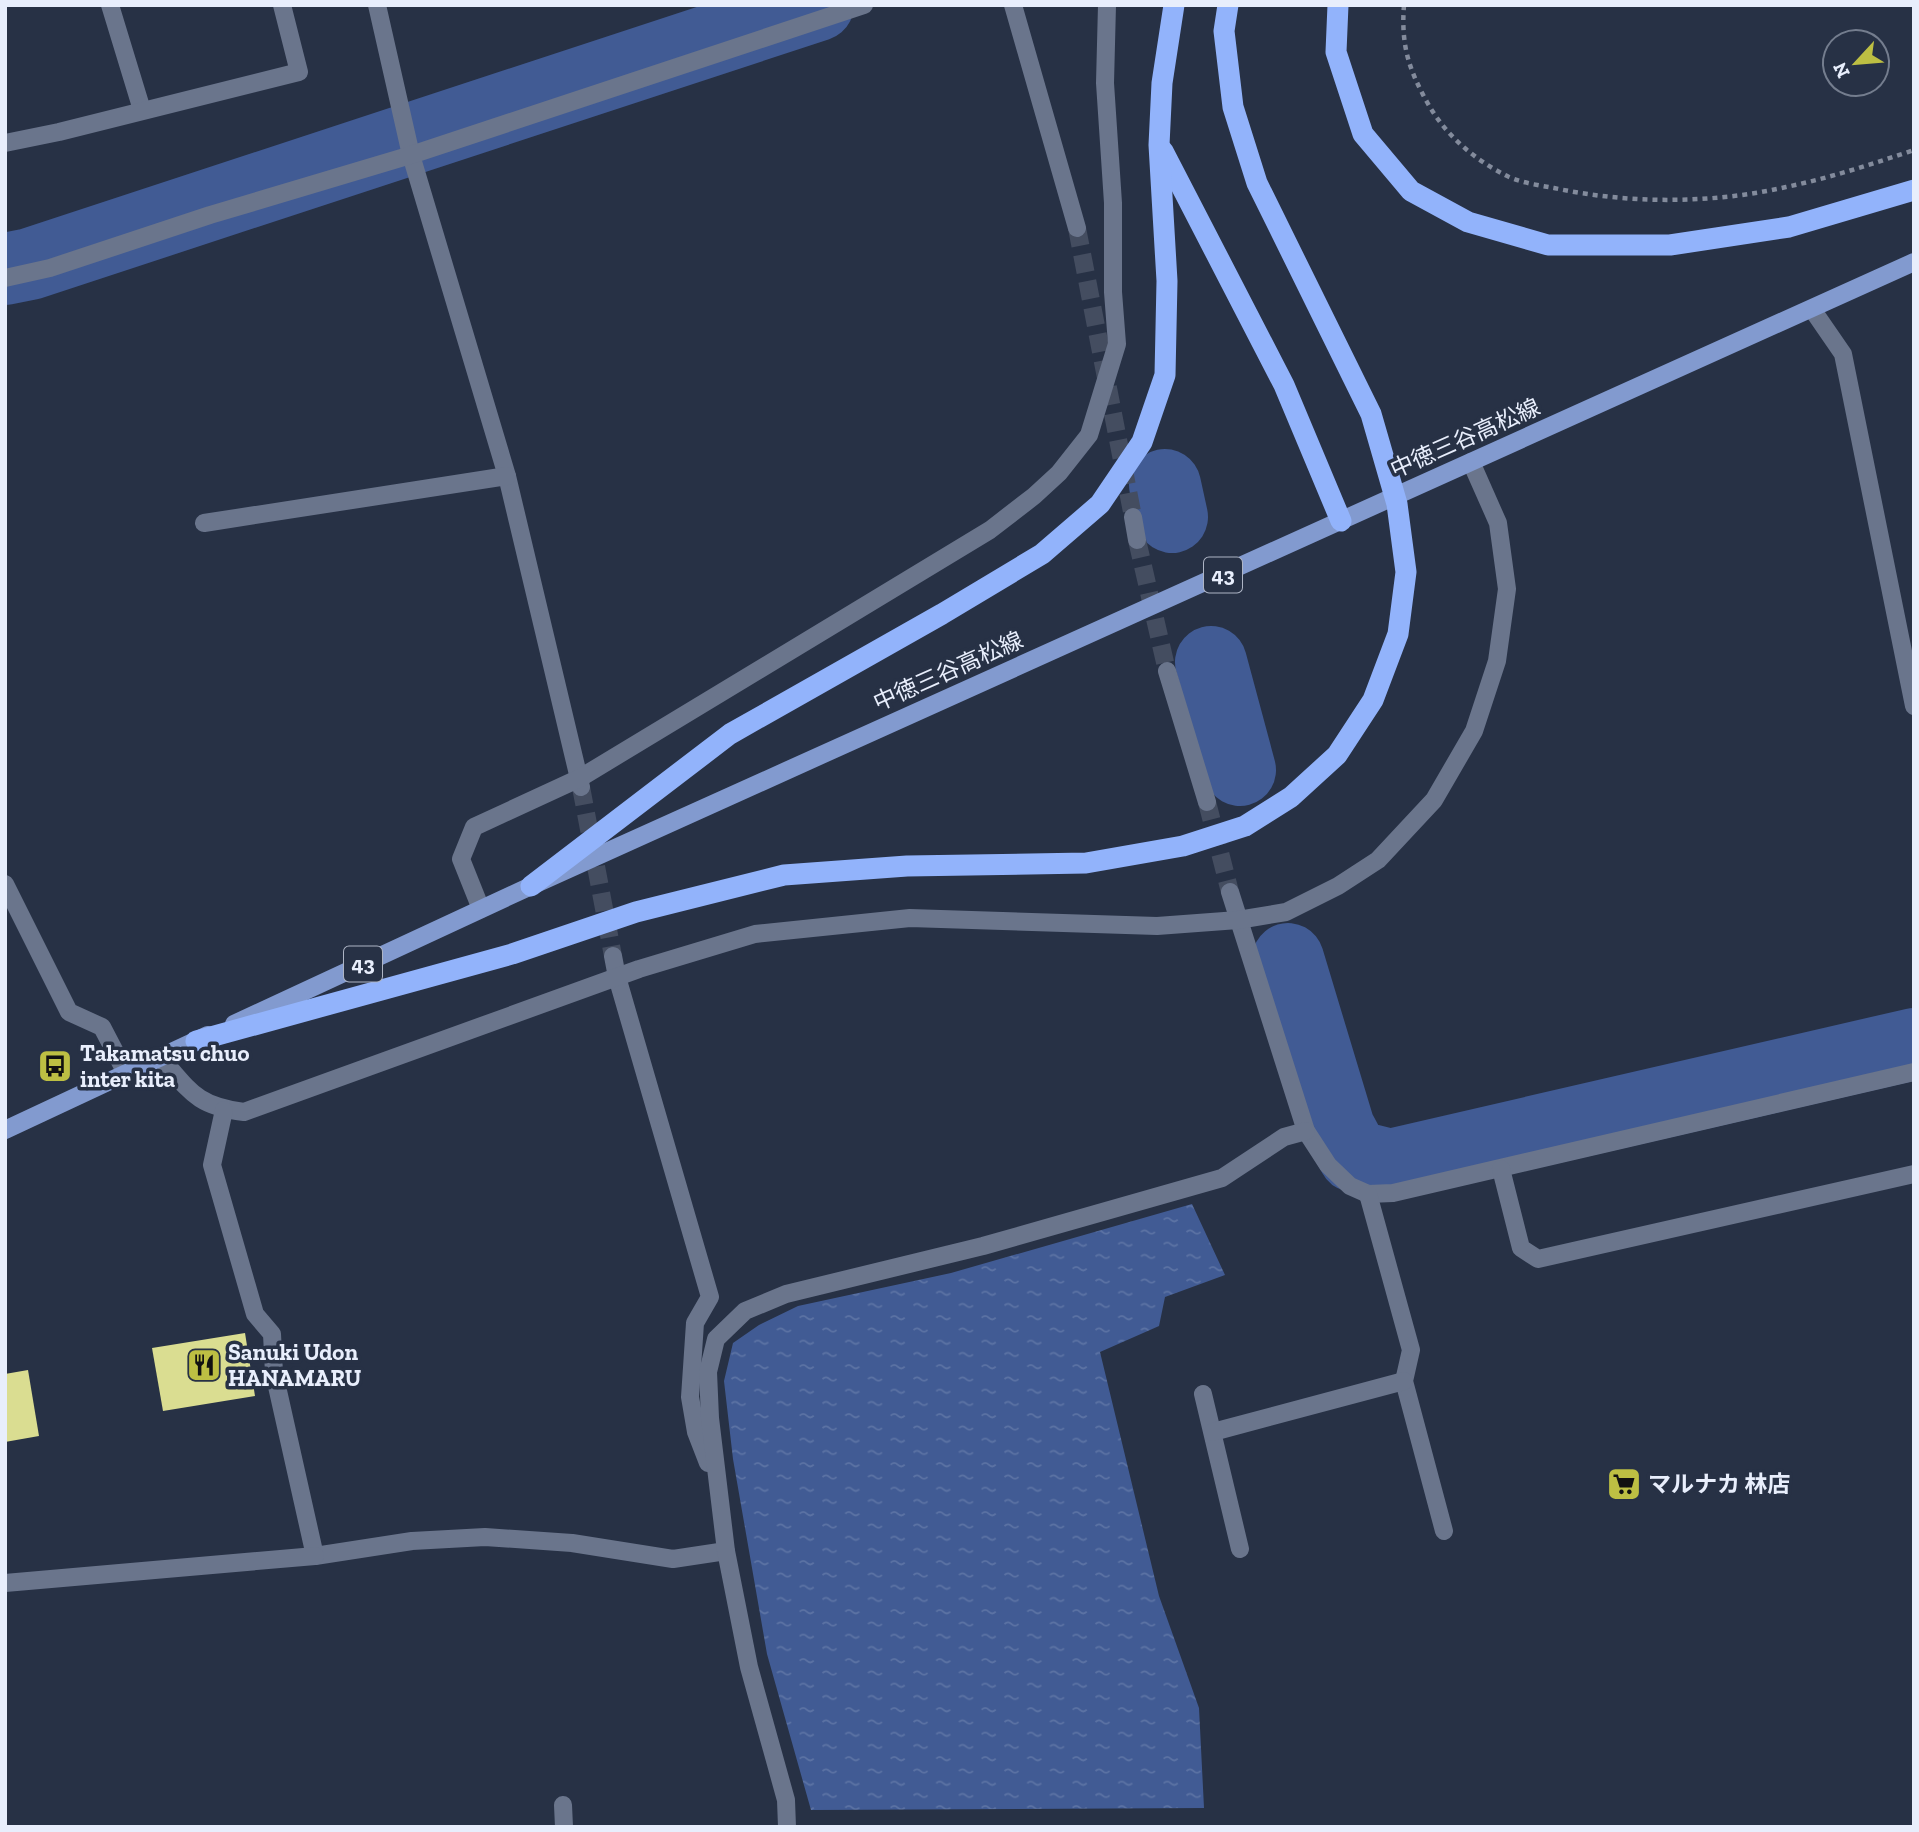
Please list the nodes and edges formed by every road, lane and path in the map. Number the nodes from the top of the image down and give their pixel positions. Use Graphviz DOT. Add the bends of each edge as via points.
graph roads {
  1 [pos="110,5"];
  2 [pos="282,5"];
  3 [pos="377,5"];
  4 [pos="864,5"];
  5 [pos="1013,5"];
  6 [pos="1107,5"];
  7 [pos="1174,5"];
  8 [pos="1228,5"];
  9 [pos="1338,5"];
  10 [pos="1404,5"];
  11 [pos="142,110"];
  12 [pos="5,143"];
  13 [pos="1159,145"];
  14 [pos="1914,150"];
  15 [pos="411,155"];
  16 [pos="1914,190"];
  17 [pos="1077,228"];
  18 [pos="1914,262"];
  19 [pos="5,278"];
  20 [pos="1812,309"];
  21 [pos="1471,463"];
  22 [pos="507,477"];
  23 [pos="1133,517"];
  24 [pos="1342,521"];
  25 [pos="204,523"];
  26 [pos="1137,540"];
  27 [pos="1167,671"];
  28 [pos="1914,706"];
  29 [pos="581,782"];
  30 [pos="1207,802"];
  31 [pos="5,884"];
  32 [pos="531,886"];
  33 [pos="1230,892"];
  34 [pos="481,909"];
  35 [pos="1238,920"];
  36 [pos="613,956"];
  37 [pos="617,978"];
  38 [pos="195,1041"];
  39 [pos="160,1057"];
  40 [pos="1914,1072"];
  41 [pos="126,1073"];
  42 [pos="225,1110"];
  43 [pos="5,1129"];
  44 [pos="1306,1131"];
  45 [pos="1501,1169"];
  46 [pos="1914,1174"];
  47 [pos="1367,1194"];
  48 [pos="1404,1381"];
  49 [pos="1203,1394"];
  50 [pos="1213,1432"];
  51 [pos="716,1485"];
  52 [pos="1444,1531"];
  53 [pos="1240,1549"];
  54 [pos="726,1551"];
  55 [pos="314,1556"];
  56 [pos="5,1583"];
  57 [pos="563,1805"];
  58 [pos="564,1827"];
  59 [pos="787,1827"];
  1 -- 11 [label="street"];
  2 -- 11 [label="street" via="299,72"];
  3 -- 15 [label="street"];
  4 -- 15 [label="street"];
  5 -- 17 [label="street"];
  6 -- 29 [label="street" via="1105,83 1117,344 1089,435 1034,496 990,530"];
  7 -- 13 [label="highway" via="1162,82"];
  8 -- 38 [label="highway" via="1224,31 1233,107 1257,183 1371,414 1397,504 1406,572 1398,634 1373,699 1337,755 1291,797 1245,826 1183,846 1086,863 907,866 784,875 636,912 512,954"];
  9 -- 16 [label="highway" via="1336,52 1363,134 1411,191 1468,222 1548,245 1670,245 1789,227"];
  10 -- 14 [label="path" via="1402,34 1409,61 1418,86 1450,136 1504,175 1536,185 1589,196 1726,197 1858,169"];
  11 -- 12 [label="street"];
  13 -- 24 [label="highway" via="1284,385"];
  13 -- 32 [label="highway" via="1167,281 1165,375 1142,442 1100,504 1042,554 730,734"];
  15 -- 19 [label="street"];
  15 -- 22 [label="street"];
  18 -- 20 [label="main road, 中徳三谷高松線 / 43"];
  20 -- 21 [label="main road, 中徳三谷高松線 / 43"];
  20 -- 28 [label="street" via="1843,355"];
  21 -- 24 [label="main road, 中徳三谷高松線 / 43"];
  21 -- 35 [label="street" via="1498,523 1507,589 1497,661 1474,732 1434,800 1378,860 1286,912"];
  22 -- 25 [label="street"];
  22 -- 29 [label="street"];
  23 -- 26 [label="street"];
  24 -- 32 [label="main road, 中徳三谷高松線 / 43"];
  27 -- 30 [label="street"];
  29 -- 34 [label="street" via="474,827 461,859"];
  31 -- 41 [label="street" via="69,1012 102,1027"];
  32 -- 34 [label="main road, 中徳三谷高松線 / 43"];
  33 -- 35 [label="street"];
  34 -- 38 [label="main road, 中徳三谷高松線 / 43"];
  35 -- 37 [label="street" via="1157,926 910,918 755,934"];
  35 -- 44 [label="street"];
  36 -- 37 [label="street"];
  37 -- 42 [label="street" via="279,1101 244,1112"];
  37 -- 51 [label="street" via="710,1297 695,1322 690,1397 696,1432"];
  38 -- 39 [label="main road, 中徳三谷高松線 / 43"];
  39 -- 41 [label="main road, 中徳三谷高松線 / 43"];
  39 -- 42 [label="street" via="197,1099"];
  40 -- 45 [label="street"];
  41 -- 43 [label="main road, 中徳三谷高松線 / 43"];
  42 -- 55 [label="street" via="212,1165 255,1314 272,1334 274,1373"];
  44 -- 47 [label="street" via="1328,1165 1350,1186"];
  44 -- 51 [label="street" via="1284,1137 1222,1178 983,1246 786,1294 746,1311 716,1339 709,1372"];
  45 -- 46 [label="street" via="1521,1248 1538,1259"];
  45 -- 47 [label="street" via="1393,1193"];
  47 -- 48 [label="street" via="1411,1350"];
  48 -- 50 [label="street"];
  48 -- 52 [label="street"];
  49 -- 50 [label="street"];
  50 -- 53 [label="street"];
  51 -- 54 [label="street"];
  54 -- 55 [label="street" via="673,1559 572,1542 485,1537 412,1541"];
  54 -- 59 [label="street" via="749,1667 786,1800"];
  55 -- 56 [label="street"];
  57 -- 58 [label="street"];
}
